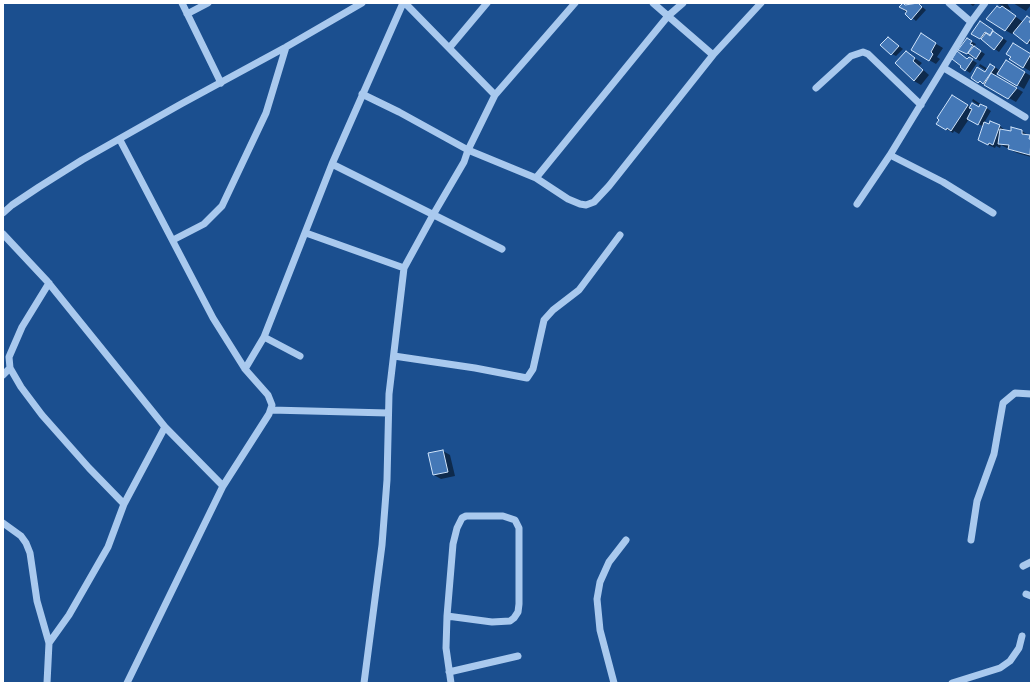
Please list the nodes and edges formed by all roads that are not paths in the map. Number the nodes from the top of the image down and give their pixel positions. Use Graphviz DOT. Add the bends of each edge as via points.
graph roads {
  1 [pos="182,3"];
  2 [pos="208,3"];
  3 [pos="362,3"];
  4 [pos="404,3"];
  5 [pos="487,3"];
  6 [pos="575,3"];
  7 [pos="653,3"];
  8 [pos="683,3"];
  9 [pos="761,3"];
  10 [pos="949,3"];
  11 [pos="985,3"];
  12 [pos="187,14"];
  13 [pos="668,16"];
  14 [pos="971,22"];
  15 [pos="286,47"];
  16 [pos="450,47"];
  17 [pos="712,55"];
  18 [pos="944,68"];
  19 [pos="221,83"];
  20 [pos="816,88"];
  21 [pos="362,94"];
  22 [pos="495,95"];
  23 [pos="921,105"];
  24 [pos="1025,117"];
  25 [pos="120,140"];
  26 [pos="468,150"];
  27 [pos="890,155"];
  28 [pos="332,164"];
  29 [pos="536,178"];
  30 [pos="857,204"];
  31 [pos="3,213"];
  32 [pos="993,213"];
  33 [pos="433,215"];
  34 [pos="306,233"];
  35 [pos="3,234"];
  36 [pos="620,235"];
  37 [pos="173,240"];
  38 [pos="502,248"];
  39 [pos="404,268"];
  40 [pos="49,283"];
  41 [pos="264,337"];
  42 [pos="300,356"];
  43 [pos="394,356"];
  44 [pos="10,368"];
  45 [pos="245,369"];
  46 [pos="3,375"];
  47 [pos="1031,394"];
  48 [pos="271,410"];
  49 [pos="388,413"];
  50 [pos="165,426"];
  51 [pos="222,486"];
  52 [pos="124,504"];
  53 [pos="3,523"];
  54 [pos="626,540"];
  55 [pos="972,540"];
  56 [pos="1031,562"];
  57 [pos="1023,566"];
  58 [pos="447,616"];
  59 [pos="1022,636"];
  60 [pos="49,643"];
  61 [pos="518,656"];
  62 [pos="449,672"];
  63 [pos="47,683"];
  64 [pos="127,683"];
  65 [pos="364,683"];
  66 [pos="451,683"];
  67 [pos="614,683"];
  68 [pos="952,683"];
  1 -- 12 [label="street"];
  2 -- 12 [label="street"];
  3 -- 15 [label="street"];
  4 -- 16 [label="street"];
  4 -- 21 [label="street"];
  5 -- 16 [label="street"];
  6 -- 22 [label="street"];
  7 -- 13 [label="street"];
  8 -- 13 [label="street"];
  9 -- 17 [label="street"];
  10 -- 14 [label="street"];
  11 -- 14 [label="street"];
  12 -- 19 [label="street"];
  13 -- 17 [label="street"];
  13 -- 29 [label="street"];
  14 -- 18 [label="street"];
  15 -- 19 [label="street"];
  15 -- 37 [label="street" via="266,113 222,206 204,224"];
  16 -- 22 [label="street"];
  17 -- 29 [label="street" via="594,202 580,204"];
  18 -- 23 [label="street"];
  18 -- 24 [label="street"];
  19 -- 25 [label="street"];
  20 -- 23 [label="street" via="851,56 862,52 868,54"];
  21 -- 26 [label="street"];
  21 -- 28 [label="street"];
  22 -- 26 [label="street"];
  23 -- 27 [label="street"];
  25 -- 31 [label="street" via="53,178 12,204"];
  25 -- 37 [label="street"];
  26 -- 29 [label="street"];
  26 -- 33 [label="street" via="464,162"];
  27 -- 30 [label="street"];
  27 -- 32 [label="street" via="943,182"];
  28 -- 33 [label="street"];
  28 -- 34 [label="street"];
  33 -- 38 [label="street"];
  33 -- 39 [label="street"];
  34 -- 39 [label="street"];
  34 -- 41 [label="street"];
  35 -- 40 [label="street"];
  36 -- 43 [label="street" via="579,290 544,320 533,369 526,378"];
  37 -- 45 [label="street" via="213,318"];
  39 -- 43 [label="street"];
  40 -- 44 [label="street" via="22,327 9,357"];
  40 -- 50 [label="street"];
  41 -- 42 [label="street"];
  41 -- 45 [label="street"];
  43 -- 49 [label="street"];
  44 -- 46 [label="street"];
  44 -- 52 [label="street" via="42,415"];
  45 -- 48 [label="street" via="268,395"];
  47 -- 55 [label="street" via="1015,393 1002,403 994,454 977,501"];
  48 -- 49 [label="street"];
  48 -- 51 [label="street"];
  49 -- 65 [label="street" via="387,480 382,545"];
  50 -- 51 [label="street"];
  50 -- 52 [label="street"];
  51 -- 64 [label="street"];
  52 -- 60 [label="street" via="108,547 69,615"];
  53 -- 60 [label="street" via="21,536 30,553 37,601"];
  54 -- 67 [label="street" via="609,562 600,582 597,599 600,630"];
  56 -- 57 [label="street"];
  58 -- 58 [label="street" via="492,622 510,621 514,618 519,604 519,528 515,520 503,516 462,518 453,544"];
  58 -- 62 [label="street" via="446,648"];
  59 -- 68 [label="street" via="1019,648 1010,661 1000,668"];
  60 -- 63 [label="street"];
  61 -- 62 [label="street"];
  62 -- 66 [label="street"];
}
